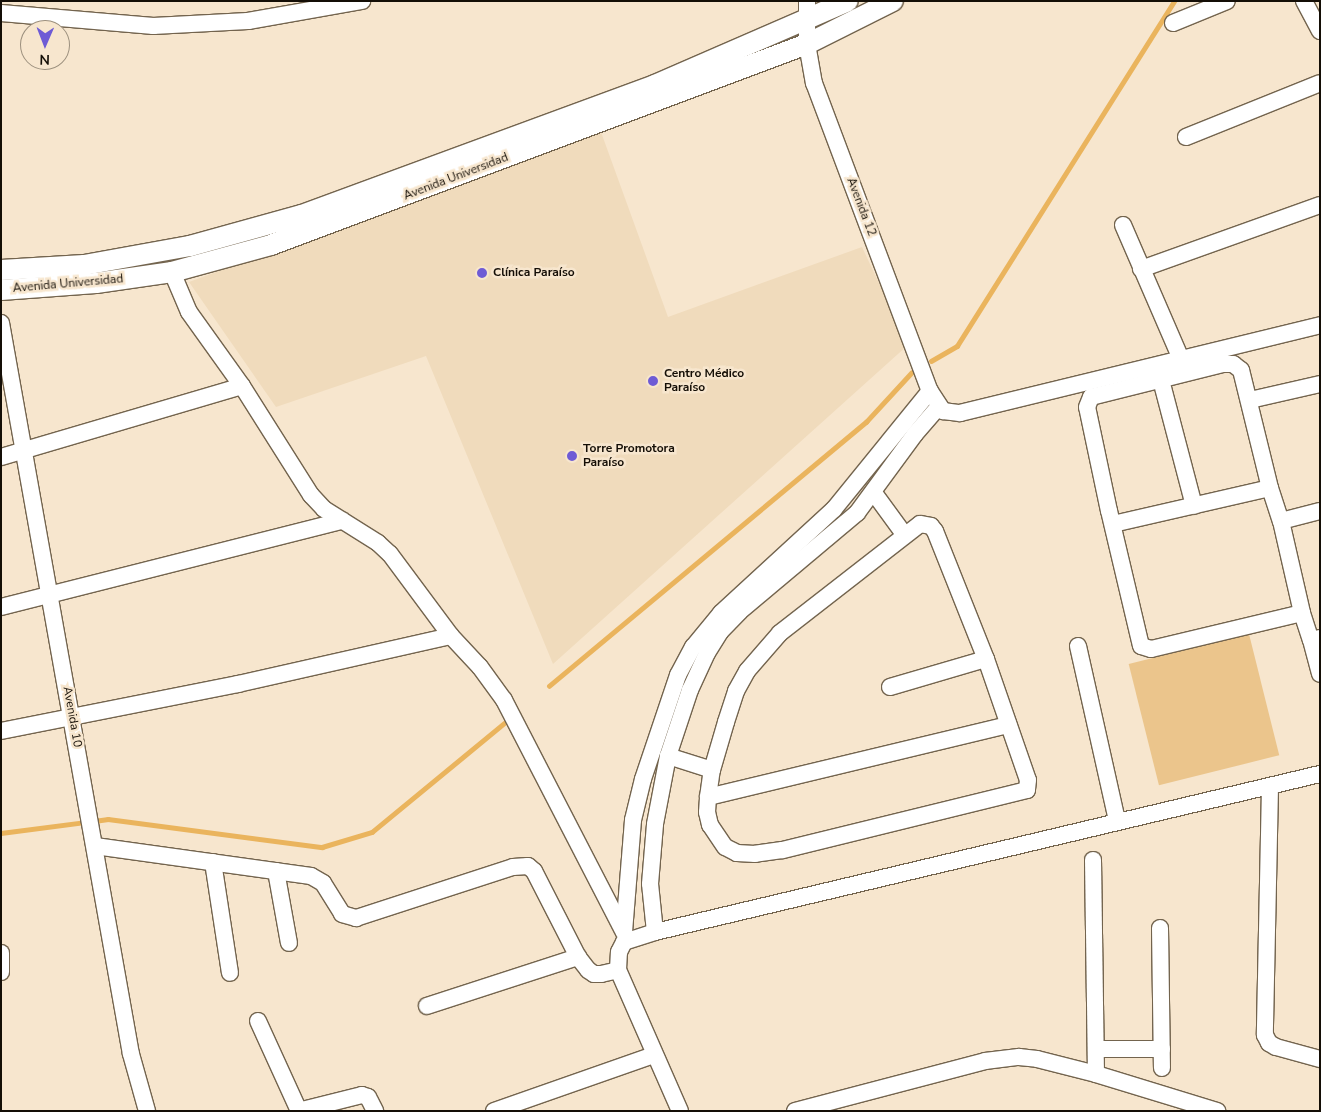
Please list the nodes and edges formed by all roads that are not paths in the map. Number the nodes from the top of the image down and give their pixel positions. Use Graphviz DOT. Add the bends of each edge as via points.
graph roads {
  1 [pos="362,1"];
  2 [pos="848,1"];
  3 [pos="894,1"];
  4 [pos="1227,1"];
  5 [pos="1304,1"];
  6 [pos="807,11"];
  7 [pos="1,13"];
  8 [pos="1173,23"];
  9 [pos="1320,31"];
  10 [pos="807,44"];
  11 [pos="1320,84"];
  12 [pos="1186,137"];
  13 [pos="1320,205"];
  14 [pos="1123,225"];
  15 [pos="1141,269"];
  16 [pos="1,270"];
  17 [pos="172,272"];
  18 [pos="1,290"];
  19 [pos="1,323"];
  20 [pos="1320,325"];
  21 [pos="1181,359"];
  22 [pos="1161,380"];
  23 [pos="1320,384"];
  24 [pos="242,386"];
  25 [pos="930,391"];
  26 [pos="1250,400"];
  27 [pos="939,406"];
  28 [pos="23,450"];
  29 [pos="1,457"];
  30 [pos="1270,488"];
  31 [pos="874,493"];
  32 [pos="1194,506"];
  33 [pos="1320,511"];
  34 [pos="342,521"];
  35 [pos="1281,521"];
  36 [pos="1113,524"];
  37 [pos="904,534"];
  38 [pos="50,596"];
  39 [pos="1,607"];
  40 [pos="1302,614"];
  41 [pos="451,636"];
  42 [pos="1315,639"];
  43 [pos="1078,646"];
  44 [pos="986,659"];
  45 [pos="1320,674"];
  46 [pos="890,687"];
  47 [pos="72,716"];
  48 [pos="1009,725"];
  49 [pos="1,731"];
  50 [pos="668,756"];
  51 [pos="712,770"];
  52 [pos="1320,774"];
  53 [pos="1270,787"];
  54 [pos="708,797"];
  55 [pos="1117,821"];
  56 [pos="95,846"];
  57 [pos="1093,860"];
  58 [pos="213,862"];
  59 [pos="276,871"];
  60 [pos="1160,928"];
  61 [pos="655,932"];
  62 [pos="624,937"];
  63 [pos="289,943"];
  64 [pos="578,957"];
  65 [pos="618,970"];
  66 [pos="230,973"];
  67 [pos="426,1006"];
  68 [pos="258,1021"];
  69 [pos="1097,1049"];
  70 [pos="1162,1049"];
  71 [pos="654,1055"];
  72 [pos="1320,1059"];
  73 [pos="1162,1068"];
  74 [pos="1096,1074"];
  75 [pos="139,1088"];
  76 [pos="323,1108"];
  77 [pos="137,1111"];
  78 [pos="147,1111"];
  79 [pos="299,1111"];
  80 [pos="375,1111"];
  81 [pos="494,1111"];
  82 [pos="680,1111"];
  83 [pos="795,1111"];
  84 [pos="1217,1111"];
  1 -- 7 [label="street" via="248,21 154,26"];
  2 -- 6 [label="street, Avenida Universidad"];
  3 -- 10 [label="street, Avenida Universidad"];
  4 -- 8 [label="street"];
  5 -- 9 [label="street"];
  6 -- 10 [label="street, Avenida 12"];
  6 -- 16 [label="street, Avenida Universidad" via="655,85 302,215 181,248 84,266"];
  10 -- 17 [label="street, Avenida Universidad" via="271,246"];
  10 -- 25 [label="street, Avenida 12" via="814,84"];
  11 -- 12 [label="street"];
  13 -- 15 [label="street"];
  14 -- 15 [label="street"];
  15 -- 21 [label="street"];
  17 -- 18 [label="street, Avenida Universidad" via="96,283"];
  17 -- 24 [label="street" via="189,312"];
  19 -- 28 [label="street, Avenida 10"];
  20 -- 21 [label="street"];
  21 -- 27 [label="street" via="960,413 943,411"];
  22 -- 26 [label="street" via="1233,364 1241,370"];
  22 -- 32 [label="street"];
  22 -- 36 [label="street" via="1091,396 1087,407"];
  23 -- 26 [label="street"];
  24 -- 28 [label="street"];
  24 -- 34 [label="street" via="312,495 324,509"];
  25 -- 27 [label="street, Avenida 12"];
  25 -- 62 [label="street" via="834,509 721,613 693,647 678,675 642,779 633,820"];
  26 -- 30 [label="street"];
  27 -- 31 [label="street"];
  28 -- 29 [label="street"];
  28 -- 38 [label="street, Avenida 10"];
  30 -- 32 [label="street"];
  30 -- 35 [label="street"];
  31 -- 37 [label="street"];
  31 -- 50 [label="street" via="842,528 739,612 720,632 690,690"];
  32 -- 36 [label="street"];
  33 -- 35 [label="street"];
  34 -- 38 [label="street"];
  34 -- 41 [label="street" via="390,554"];
  35 -- 40 [label="street"];
  36 -- 40 [label="street" via="1139,642 1146,649"];
  37 -- 44 [label="street" via="920,524 932,526"];
  37 -- 51 [label="street" via="762,651 736,691"];
  38 -- 39 [label="street"];
  38 -- 47 [label="street, Avenida 10"];
  40 -- 42 [label="street"];
  41 -- 47 [label="street" via="238,684"];
  41 -- 62 [label="street" via="480,667 504,700"];
  42 -- 45 [label="street"];
  43 -- 55 [label="street"];
  44 -- 46 [label="street"];
  44 -- 48 [label="street"];
  47 -- 49 [label="street"];
  47 -- 56 [label="street, Avenida 10"];
  48 -- 54 [label="street"];
  48 -- 54 [label="street" via="1028,780 1029,786 1024,792 801,846 755,854 731,850 710,825"];
  50 -- 51 [label="street"];
  50 -- 61 [label="street" via="650,857"];
  51 -- 54 [label="street"];
  52 -- 53 [label="street"];
  53 -- 55 [label="street"];
  53 -- 72 [label="street" via="1265,1035 1276,1047"];
  55 -- 61 [label="street"];
  56 -- 58 [label="street"];
  56 -- 75 [label="street, Avenida 10"];
  57 -- 69 [label="street"];
  58 -- 59 [label="street"];
  58 -- 66 [label="street"];
  59 -- 63 [label="street"];
  59 -- 64 [label="street" via="318,879 342,914 356,918 513,867 528,866 534,871"];
  60 -- 70 [label="street"];
  61 -- 62 [label="street"];
  62 -- 65 [label="street" via="618,952"];
  64 -- 65 [label="street" via="594,974"];
  64 -- 67 [label="street"];
  65 -- 71 [label="street"];
  68 -- 79 [label="street"];
  69 -- 70 [label="street"];
  69 -- 74 [label="street"];
  70 -- 73 [label="street"];
  71 -- 81 [label="street"];
  71 -- 82 [label="street"];
  74 -- 83 [label="street" via="1037,1059 1006,1058 975,1063"];
  74 -- 84 [label="street"];
  75 -- 77 [label="street"];
  75 -- 78 [label="street, Avenida 10"];
  76 -- 79 [label="street"];
  76 -- 80 [label="street" via="362,1095 368,1097"];
}
